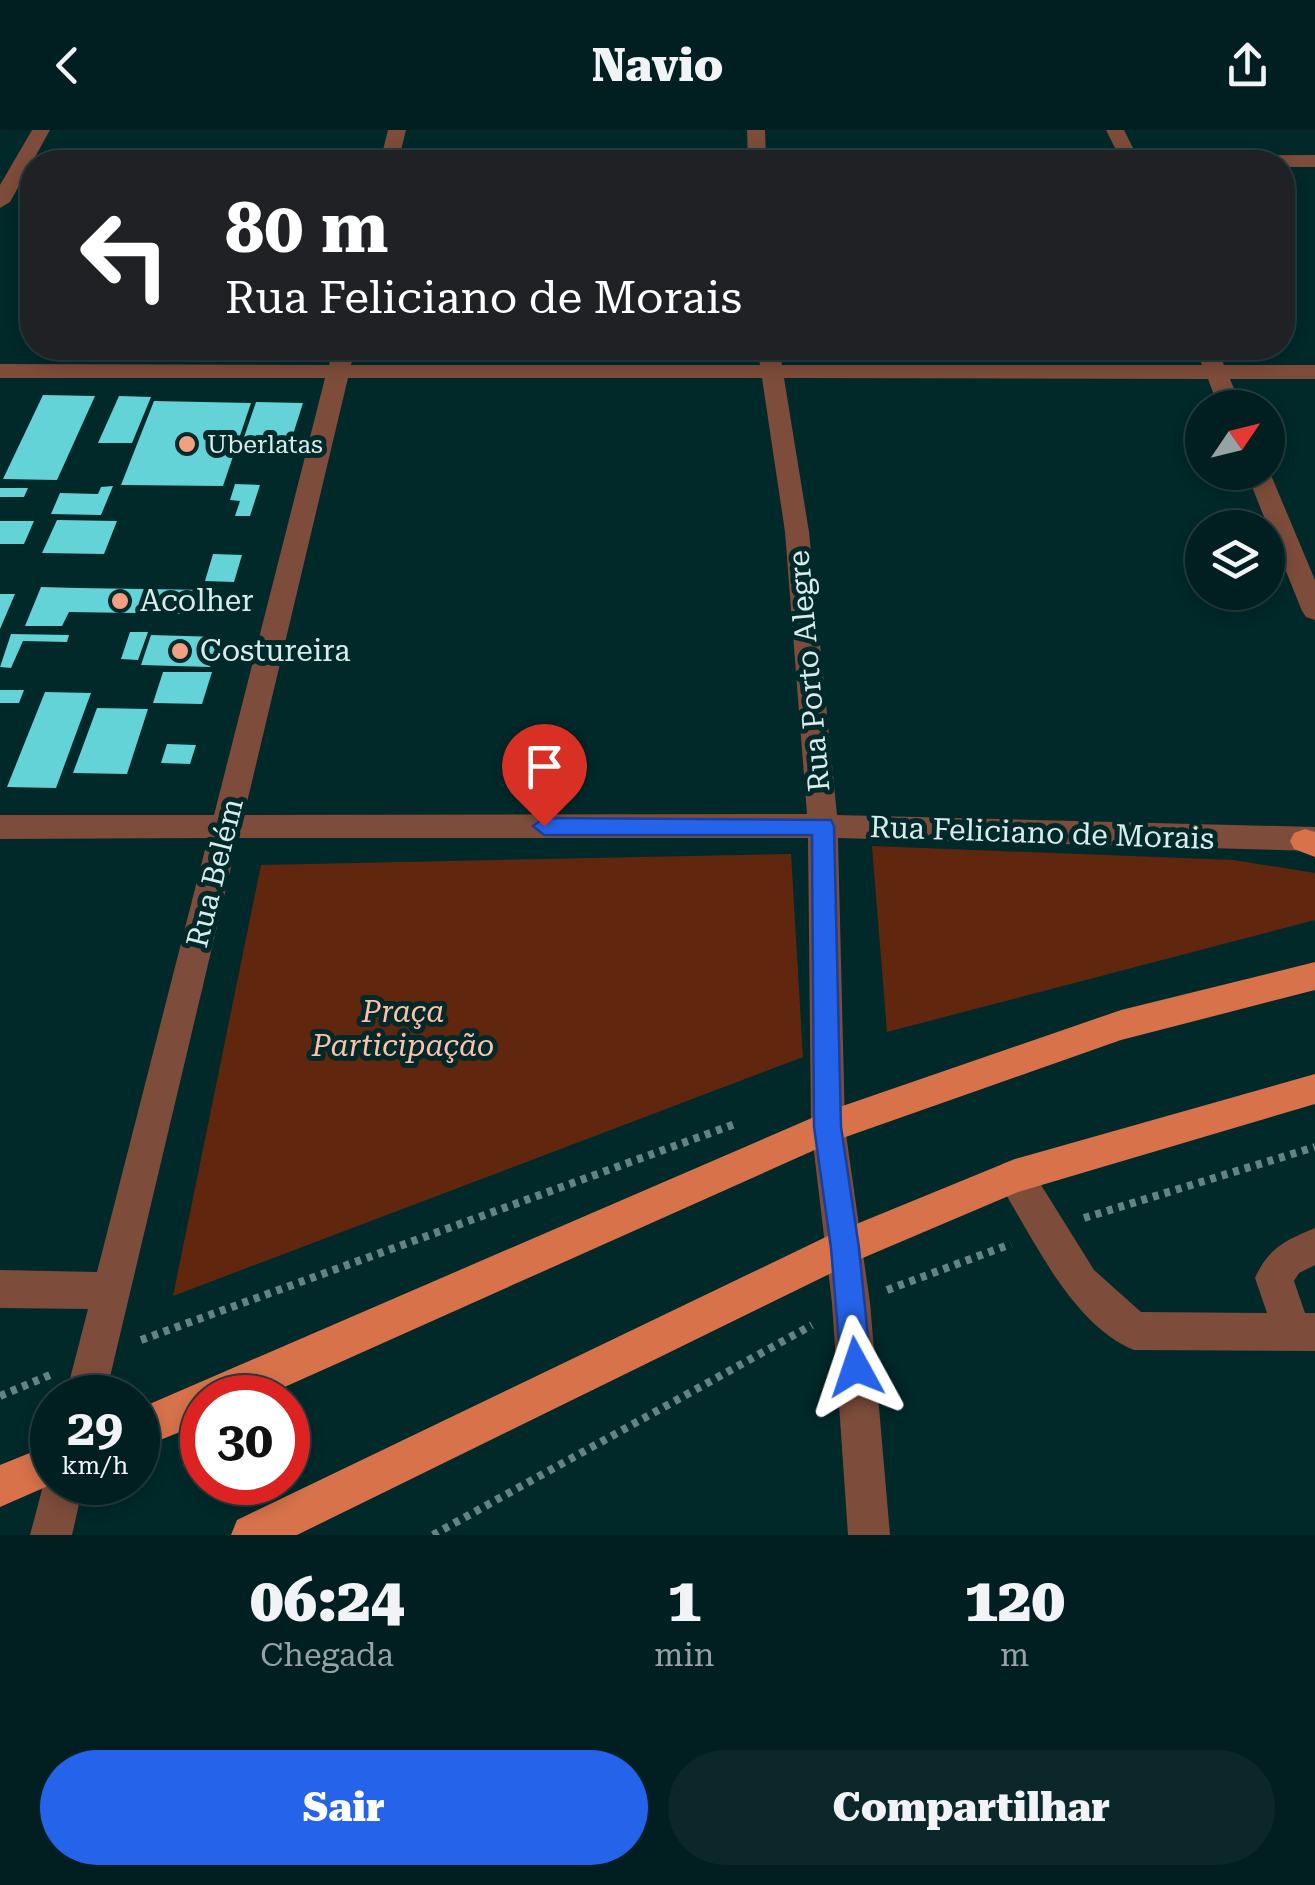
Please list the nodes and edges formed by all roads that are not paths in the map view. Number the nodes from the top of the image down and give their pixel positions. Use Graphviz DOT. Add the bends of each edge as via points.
graph roads {
  1 [pos="20,167"];
  2 [pos="3,197"];
  3 [pos="289,360"];
  4 [pos="341,360"];
  5 [pos="769,360"];
  6 [pos="1211,360"];
  7 [pos="0,371"];
  8 [pos="1216,371"];
  9 [pos="1315,372"];
  10 [pos="1224,390"];
  11 [pos="1265,490"];
  12 [pos="1315,611"];
  13 [pos="823,826"];
  14 [pos="0,827"];
  15 [pos="226,827"];
  16 [pos="1312,842"];
  17 [pos="1315,976"];
  18 [pos="1315,1089"];
  19 [pos="828,1127"];
  20 [pos="1016,1176"];
  21 [pos="1315,1246"];
  22 [pos="845,1248"];
  23 [pos="0,1289"];
  24 [pos="112,1291"];
  25 [pos="1304,1332"];
  26 [pos="91,1375"];
  27 [pos="266,1375"];
  28 [pos="30,1473"];
  29 [pos="0,1486"];
  30 [pos="58,1505"];
  31 [pos="51,1535"];
  32 [pos="252,1535"];
  33 [pos="870,1535"];
  1 -- 2 [label="street"];
  3 -- 7 [label="street"];
  4 -- 15 [label="street, Rua Belém"];
  5 -- 8 [label="street"];
  5 -- 13 [label="street, Rua Porto Alegre" via="796,532"];
  6 -- 8 [label="street"];
  8 -- 9 [label="street"];
  8 -- 10 [label="street"];
  11 -- 12 [label="street"];
  13 -- 15 [label="street, Rua Feliciano de Morais"];
  13 -- 16 [label="street, Rua Feliciano de Morais"];
  13 -- 19 [label="street, Rua Porto Alegre"];
  14 -- 15 [label="street, Rua Feliciano de Morais"];
  15 -- 24 [label="street, Rua Belém"];
  17 -- 19 [label="main road" via="1121,1026"];
  18 -- 20 [label="main road"];
  19 -- 22 [label="street, Rua Porto Alegre"];
  19 -- 27 [label="main road"];
  20 -- 22 [label="main road"];
  20 -- 25 [label="street" via="1081,1284 1134,1331"];
  21 -- 25 [label="street" via="1286,1260 1274,1278"];
  22 -- 32 [label="main road"];
  22 -- 33 [label="street, Rua Porto Alegre"];
  23 -- 24 [label="street"];
  24 -- 26 [label="street, Rua Belém"];
  28 -- 29 [label="main road"];
  30 -- 31 [label="street"];
}
